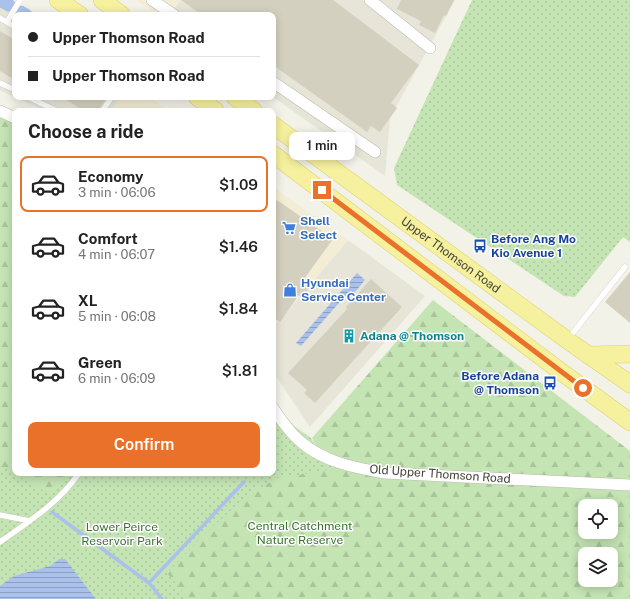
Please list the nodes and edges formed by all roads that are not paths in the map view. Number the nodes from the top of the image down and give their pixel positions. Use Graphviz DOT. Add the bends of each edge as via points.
graph roads {
  1 [pos="20,0"];
  2 [pos="58,0"];
  3 [pos="102,0"];
  4 [pos="152,0"];
  5 [pos="370,0"];
  6 [pos="77,8"];
  7 [pos="13,12"];
  8 [pos="118,12"];
  9 [pos="170,12"];
  10 [pos="12,14"];
  11 [pos="0,18"];
  12 [pos="7,22"];
  13 [pos="12,24"];
  14 [pos="430,48"];
  15 [pos="0,83"];
  16 [pos="276,84"];
  17 [pos="12,89"];
  18 [pos="34,100"];
  19 [pos="201,100"];
  20 [pos="239,100"];
  21 [pos="51,108"];
  22 [pos="212,108"];
  23 [pos="250,108"];
  24 [pos="0,111"];
  25 [pos="12,117"];
  26 [pos="276,127"];
  27 [pos="375,152"];
  28 [pos="276,156"];
  29 [pos="625,267"];
  30 [pos="567,340"];
  31 [pos="630,354"];
  32 [pos="588,355"];
  33 [pos="630,384"];
  34 [pos="276,412"];
  35 [pos="630,422"];
  36 [pos="77,476"];
  37 [pos="630,485"];
  38 [pos="0,515"];
  39 [pos="30,521"];
  40 [pos="0,542"];
  1 -- 7 [label="lane"];
  2 -- 6 [label="main road"];
  3 -- 8 [label="main road"];
  4 -- 9 [label="street"];
  5 -- 14 [label="street"];
  10 -- 12 [label="lane"];
  11 -- 12 [label="lane"];
  12 -- 13 [label="lane"];
  15 -- 17 [label="lane"];
  16 -- 27 [label="street"];
  18 -- 21 [label="lane"];
  19 -- 22 [label="main road"];
  20 -- 23 [label="main road"];
  24 -- 25 [label="street"];
  26 -- 30 [label="main road, Upper Thomson Road"];
  28 -- 35 [label="main road"];
  29 -- 30 [label="lane"];
  30 -- 32 [label="main road, Upper Thomson Road"];
  31 -- 32 [label="main road"];
  32 -- 33 [label="main road, Upper Thomson Road"];
  34 -- 37 [label="street, Old Upper Thomson Road" via="301,442 321,455 350,467 384,473"];
  36 -- 39 [label="lane"];
  38 -- 39 [label="lane"];
  39 -- 40 [label="lane"];
}
